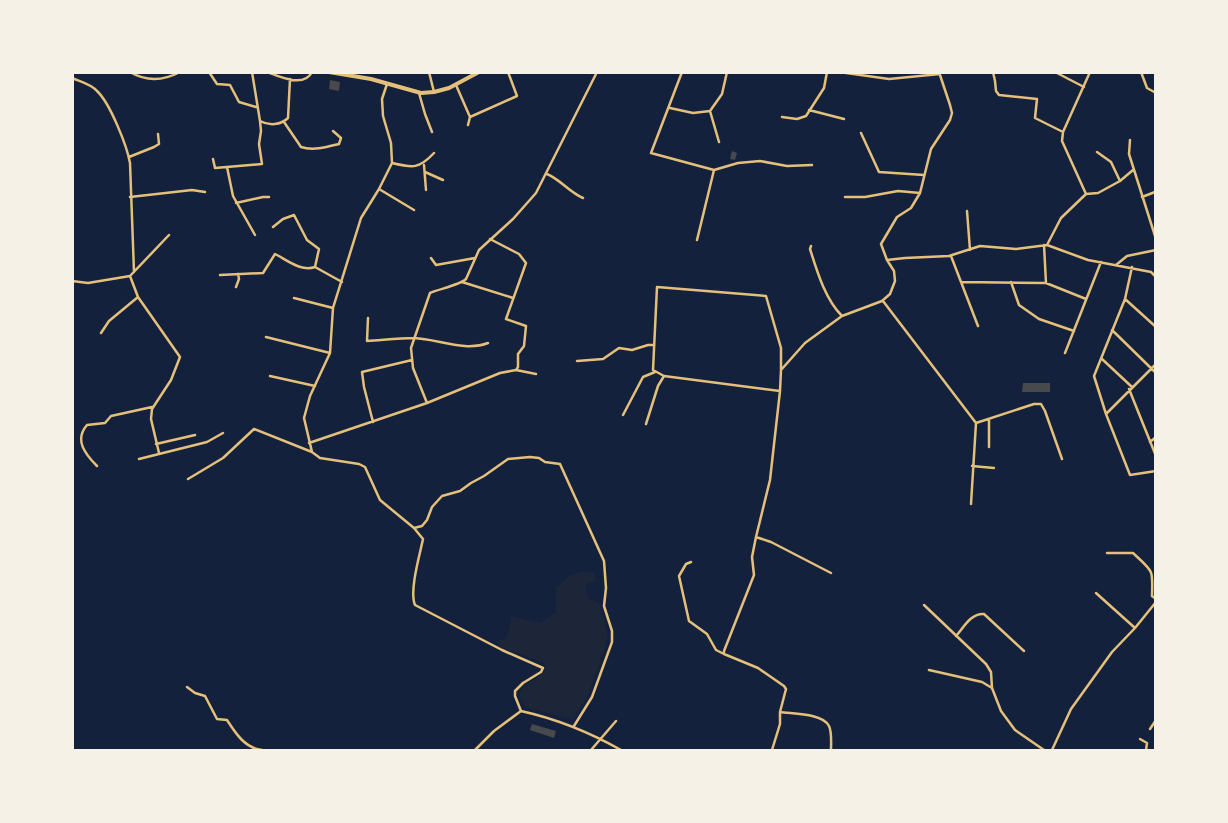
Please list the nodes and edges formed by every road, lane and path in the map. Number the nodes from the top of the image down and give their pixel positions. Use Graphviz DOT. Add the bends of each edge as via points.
graph roads {
  1 [pos="130,72"];
  2 [pos="180,72"];
  3 [pos="209,72"];
  4 [pos="252,72"];
  5 [pos="267,72"];
  6 [pos="312,72"];
  7 [pos="329,72"];
  8 [pos="429,72"];
  9 [pos="479,72"];
  10 [pos="508,72"];
  11 [pos="597,72"];
  12 [pos="682,72"];
  13 [pos="726,72"];
  14 [pos="827,72"];
  15 [pos="839,72"];
  16 [pos="993,72"];
  17 [pos="1055,72"];
  18 [pos="1090,72"];
  19 [pos="1140,72"];
  20 [pos="939,73"];
  21 [pos="72,78"];
  22 [pos="290,79"];
  23 [pos="387,84"];
  24 [pos="456,85"];
  25 [pos="1084,87"];
  26 [pos="434,92"];
  27 [pos="420,93"];
  28 [pos="1156,94"];
  29 [pos="257,108"];
  30 [pos="670,108"];
  31 [pos="809,110"];
  32 [pos="710,111"];
  33 [pos="470,117"];
  34 [pos="782,117"];
  35 [pos="844,119"];
  36 [pos="260,121"];
  37 [pos="284,122"];
  38 [pos="468,125"];
  39 [pos="333,131"];
  40 [pos="432,132"];
  41 [pos="1063,132"];
  42 [pos="861,133"];
  43 [pos="158,134"];
  44 [pos="1130,140"];
  45 [pos="719,142"];
  46 [pos="1097,152"];
  47 [pos="434,153"];
  48 [pos="129,157"];
  49 [pos="213,158"];
  50 [pos="392,163"];
  51 [pos="424,164"];
  52 [pos="812,165"];
  53 [pos="227,167"];
  54 [pos="714,170"];
  55 [pos="1133,170"];
  56 [pos="424,172"];
  57 [pos="547,174"];
  58 [pos="924,174"];
  59 [pos="443,180"];
  60 [pos="1120,181"];
  61 [pos="379,189"];
  62 [pos="426,190"];
  63 [pos="206,192"];
  64 [pos="1154,192"];
  65 [pos="920,193"];
  66 [pos="1086,194"];
  67 [pos="845,196"];
  68 [pos="130,197"];
  69 [pos="269,197"];
  70 [pos="1142,197"];
  71 [pos="583,198"];
  72 [pos="236,203"];
  73 [pos="414,210"];
  74 [pos="967,211"];
  75 [pos="273,227"];
  76 [pos="1155,234"];
  77 [pos="169,235"];
  78 [pos="255,235"];
  79 [pos="490,239"];
  80 [pos="1156,239"];
  81 [pos="698,240"];
  82 [pos="1045,245"];
  83 [pos="811,246"];
  84 [pos="970,250"];
  85 [pos="1156,250"];
  86 [pos="951,256"];
  87 [pos="432,258"];
  88 [pos="475,258"];
  89 [pos="886,260"];
  90 [pos="1101,262"];
  91 [pos="1116,265"];
  92 [pos="315,267"];
  93 [pos="1132,267"];
  94 [pos="134,272"];
  95 [pos="238,274"];
  96 [pos="220,275"];
  97 [pos="130,276"];
  98 [pos="1156,277"];
  99 [pos="72,281"];
  100 [pos="342,282"];
  101 [pos="462,282"];
  102 [pos="961,282"];
  103 [pos="1011,282"];
  104 [pos="1046,283"];
  105 [pos="236,287"];
  106 [pos="138,297"];
  107 [pos="294,298"];
  108 [pos="514,298"];
  109 [pos="1125,298"];
  110 [pos="1086,299"];
  111 [pos="882,301"];
  112 [pos="333,308"];
  113 [pos="842,316"];
  114 [pos="368,318"];
  115 [pos="978,326"];
  116 [pos="1156,327"];
  117 [pos="1112,330"];
  118 [pos="1074,331"];
  119 [pos="101,333"];
  120 [pos="266,337"];
  121 [pos="414,338"];
  122 [pos="488,343"];
  123 [pos="653,346"];
  124 [pos="330,353"];
  125 [pos="1065,353"];
  126 [pos="1102,358"];
  127 [pos="412,360"];
  128 [pos="577,361"];
  129 [pos="1156,364"];
  130 [pos="1152,368"];
  131 [pos="516,370"];
  132 [pos="781,370"];
  133 [pos="655,372"];
  134 [pos="1156,373"];
  135 [pos="536,374"];
  136 [pos="270,376"];
  137 [pos="664,376"];
  138 [pos="315,386"];
  139 [pos="1130,388"];
  140 [pos="780,391"];
  141 [pos="427,403"];
  142 [pos="154,406"];
  143 [pos="1106,414"];
  144 [pos="623,416"];
  145 [pos="989,419"];
  146 [pos="374,422"];
  147 [pos="976,423"];
  148 [pos="646,424"];
  149 [pos="223,433"];
  150 [pos="195,435"];
  151 [pos="1156,437"];
  152 [pos="1150,442"];
  153 [pos="309,443"];
  154 [pos="156,444"];
  155 [pos="989,447"];
  156 [pos="312,452"];
  157 [pos="159,453"];
  158 [pos="1156,456"];
  159 [pos="139,459"];
  160 [pos="1062,460"];
  161 [pos="97,466"];
  162 [pos="972,466"];
  163 [pos="994,468"];
  164 [pos="1156,471"];
  165 [pos="188,479"];
  166 [pos="971,504"];
  167 [pos="414,528"];
  168 [pos="756,537"];
  169 [pos="1107,553"];
  170 [pos="691,562"];
  171 [pos="1151,570"];
  172 [pos="1156,570"];
  173 [pos="830,573"];
  174 [pos="1096,593"];
  175 [pos="1156,601"];
  176 [pos="924,606"];
  177 [pos="1135,628"];
  178 [pos="956,636"];
  179 [pos="1024,651"];
  180 [pos="724,654"];
  181 [pos="929,670"];
  182 [pos="187,687"];
  183 [pos="992,688"];
  184 [pos="521,710"];
  185 [pos="780,712"];
  186 [pos="1156,720"];
  187 [pos="616,721"];
  188 [pos="574,726"];
  189 [pos="1150,729"];
  190 [pos="602,739"];
  191 [pos="1140,739"];
  192 [pos="262,750"];
  193 [pos="475,750"];
  194 [pos="591,750"];
  195 [pos="621,750"];
  196 [pos="772,750"];
  197 [pos="831,750"];
  198 [pos="1044,750"];
  199 [pos="1052,750"];
  200 [pos="1146,750"];
  1 -- 2 [label="street" via="150,80 168,78"];
  3 -- 29 [label="street" via="217,84 230,85 238,102"];
  4 -- 29 [label="street"];
  5 -- 22 [label="street"];
  6 -- 22 [label="street" via="305,81"];
  7 -- 23 [label="main road"];
  8 -- 26 [label="street"];
  9 -- 24 [label="main road"];
  10 -- 33 [label="street" via="518,96"];
  11 -- 57 [label="street"];
  12 -- 30 [label="street"];
  13 -- 32 [label="street" via="722,94"];
  14 -- 31 [label="street" via="824,88"];
  15 -- 20 [label="street" via="889,79"];
  16 -- 41 [label="street" via="999,94 1037,99 1035,118"];
  17 -- 25 [label="street"];
  18 -- 25 [label="street"];
  19 -- 28 [label="street" via="1147,88"];
  20 -- 58 [label="street" via="952,113 931,149"];
  21 -- 48 [label="street" via="96,89 118,126"];
  22 -- 37 [label="street" via="288,118"];
  23 -- 27 [label="main road"];
  23 -- 50 [label="street" via="382,99 383,116 391,143"];
  24 -- 26 [label="main road"];
  24 -- 33 [label="street"];
  25 -- 41 [label="street"];
  26 -- 27 [label="main road"];
  27 -- 40 [label="street"];
  29 -- 36 [label="street"];
  30 -- 32 [label="street" via="693,113"];
  30 -- 54 [label="street" via="651,153"];
  31 -- 34 [label="street" via="803,118"];
  31 -- 35 [label="street"];
  32 -- 45 [label="street"];
  33 -- 38 [label="street"];
  36 -- 37 [label="street"];
  36 -- 53 [label="street" via="262,164"];
  37 -- 39 [label="street" via="301,147 306,149 339,144 341,138"];
  41 -- 66 [label="street" via="1062,141"];
  42 -- 58 [label="street" via="879,172"];
  43 -- 48 [label="street" via="158,144"];
  44 -- 55 [label="street"];
  46 -- 60 [label="street" via="1110,162"];
  47 -- 51 [label="street"];
  48 -- 68 [label="street"];
  49 -- 53 [label="street" via="215,168"];
  50 -- 51 [label="street" via="406,167"];
  50 -- 61 [label="street"];
  51 -- 56 [label="street"];
  52 -- 54 [label="street" via="752,162"];
  53 -- 72 [label="street"];
  54 -- 81 [label="street"];
  55 -- 60 [label="street"];
  55 -- 70 [label="street"];
  56 -- 59 [label="street"];
  56 -- 62 [label="street"];
  57 -- 71 [label="street"];
  57 -- 79 [label="street" via="536,193"];
  58 -- 65 [label="street"];
  60 -- 66 [label="street"];
  61 -- 73 [label="street"];
  61 -- 100 [label="street" via="361,218"];
  63 -- 68 [label="street" via="192,190"];
  64 -- 70 [label="street"];
  65 -- 67 [label="street" via="898,191 865,197"];
  65 -- 89 [label="street" via="911,208 897,217 881,244"];
  66 -- 82 [label="street" via="1061,218"];
  68 -- 94 [label="street"];
  69 -- 72 [label="street"];
  70 -- 76 [label="street"];
  72 -- 78 [label="street"];
  74 -- 84 [label="street"];
  75 -- 92 [label="street" via="294,215 307,240 319,249"];
  76 -- 80 [label="street"];
  77 -- 94 [label="street"];
  79 -- 88 [label="street" via="478,250"];
  79 -- 108 [label="street" via="519,254 526,263"];
  82 -- 84 [label="street" via="1016,249 980,246"];
  82 -- 90 [label="street"];
  82 -- 104 [label="street"];
  83 -- 113 [label="street" via="819,276"];
  84 -- 86 [label="street"];
  85 -- 91 [label="street" via="1127,256"];
  86 -- 89 [label="street"];
  86 -- 102 [label="street"];
  87 -- 88 [label="street" via="436,265"];
  88 -- 101 [label="street"];
  89 -- 111 [label="street" via="894,271 895,281 890,294"];
  90 -- 91 [label="street"];
  90 -- 110 [label="street"];
  91 -- 93 [label="street"];
  92 -- 95 [label="street" via="302,268 275,254 263,272"];
  92 -- 100 [label="street"];
  93 -- 98 [label="street" via="1151,272"];
  93 -- 109 [label="street"];
  94 -- 97 [label="street"];
  95 -- 96 [label="street"];
  95 -- 105 [label="street"];
  97 -- 99 [label="street" via="88,283"];
  97 -- 106 [label="street"];
  100 -- 112 [label="street"];
  101 -- 108 [label="street"];
  101 -- 121 [label="street" via="430,293"];
  102 -- 103 [label="street"];
  102 -- 115 [label="street"];
  103 -- 104 [label="street"];
  103 -- 118 [label="street" via="1019,305 1039,319"];
  104 -- 110 [label="street"];
  106 -- 119 [label="street"];
  106 -- 142 [label="street" via="180,357 171,380"];
  107 -- 112 [label="street"];
  108 -- 131 [label="street" via="506,319 526,326"];
  109 -- 116 [label="street"];
  109 -- 117 [label="street"];
  110 -- 118 [label="street"];
  111 -- 113 [label="street"];
  111 -- 147 [label="street"];
  112 -- 124 [label="street"];
  113 -- 132 [label="street" via="805,343"];
  114 -- 121 [label="street" via="367,341"];
  117 -- 126 [label="street"];
  117 -- 130 [label="street"];
  118 -- 125 [label="street"];
  120 -- 124 [label="street"];
  121 -- 122 [label="street" via="464,345"];
  121 -- 127 [label="street"];
  123 -- 128 [label="street" via="632,350 619,348 603,360"];
  123 -- 132 [label="street" via="657,287 766,296 781,348"];
  123 -- 133 [label="street"];
  124 -- 138 [label="street"];
  126 -- 139 [label="street"];
  126 -- 143 [label="street" via="1094,376"];
  127 -- 141 [label="street"];
  127 -- 146 [label="street" via="362,372"];
  129 -- 130 [label="street"];
  130 -- 134 [label="street"];
  130 -- 139 [label="street"];
  131 -- 135 [label="street"];
  131 -- 141 [label="street" via="500,373"];
  132 -- 140 [label="street"];
  133 -- 137 [label="street"];
  133 -- 144 [label="street" via="643,378"];
  136 -- 138 [label="street"];
  137 -- 140 [label="street"];
  137 -- 148 [label="street"];
  138 -- 153 [label="street" via="304,418"];
  139 -- 143 [label="street"];
  139 -- 152 [label="street"];
  140 -- 168 [label="street" via="770,480"];
  141 -- 146 [label="street"];
  142 -- 154 [label="street" via="150,419"];
  142 -- 161 [label="street" via="111,416 105,423 87,425 82,431 81,445"];
  143 -- 164 [label="street" via="1130,475"];
  145 -- 147 [label="street"];
  145 -- 155 [label="street"];
  145 -- 160 [label="street" via="1041,404"];
  146 -- 153 [label="street"];
  147 -- 162 [label="street"];
  149 -- 157 [label="street" via="208,442"];
  150 -- 154 [label="street"];
  151 -- 152 [label="street"];
  152 -- 158 [label="street"];
  153 -- 156 [label="street"];
  154 -- 157 [label="street"];
  156 -- 165 [label="street" via="254,429 222,458"];
  156 -- 167 [label="street" via="327,461 366,467 380,500"];
  157 -- 159 [label="street"];
  162 -- 163 [label="street"];
  162 -- 166 [label="street"];
  167 -- 184 [label="street" via="423,539 414,587 415,605 543,668 515,691"];
  167 -- 188 [label="street" via="422,526 442,496 460,491 508,459 539,458 560,464 604,561 604,606 612,631 612,642 592,696"];
  168 -- 173 [label="street"];
  168 -- 180 [label="street" via="752,556 754,575"];
  169 -- 171 [label="street" via="1133,553"];
  170 -- 180 [label="street" via="679,576 689,621 707,634 716,650"];
  171 -- 172 [label="street"];
  171 -- 175 [label="street" via="1152,596"];
  174 -- 177 [label="street"];
  175 -- 177 [label="street"];
  176 -- 178 [label="street"];
  177 -- 199 [label="street" via="1112,652 1071,709"];
  178 -- 179 [label="street" via="973,616 984,614"];
  178 -- 183 [label="street" via="986,664 991,672"];
  180 -- 185 [label="street" via="758,668 784,686 786,693"];
  181 -- 183 [label="street" via="982,682"];
  182 -- 192 [label="street" via="195,694 205,696 217,718 228,720 237,736 255,750"];
  183 -- 198 [label="street" via="1001,711 1016,730"];
  184 -- 188 [label="street"];
  184 -- 193 [label="street"];
  185 -- 196 [label="street"];
  185 -- 197 [label="street" via="823,719 829,725"];
  186 -- 189 [label="street"];
  187 -- 190 [label="street"];
  188 -- 190 [label="street"];
  190 -- 194 [label="street"];
  190 -- 195 [label="street"];
  191 -- 200 [label="street" via="1147,742"];
}
